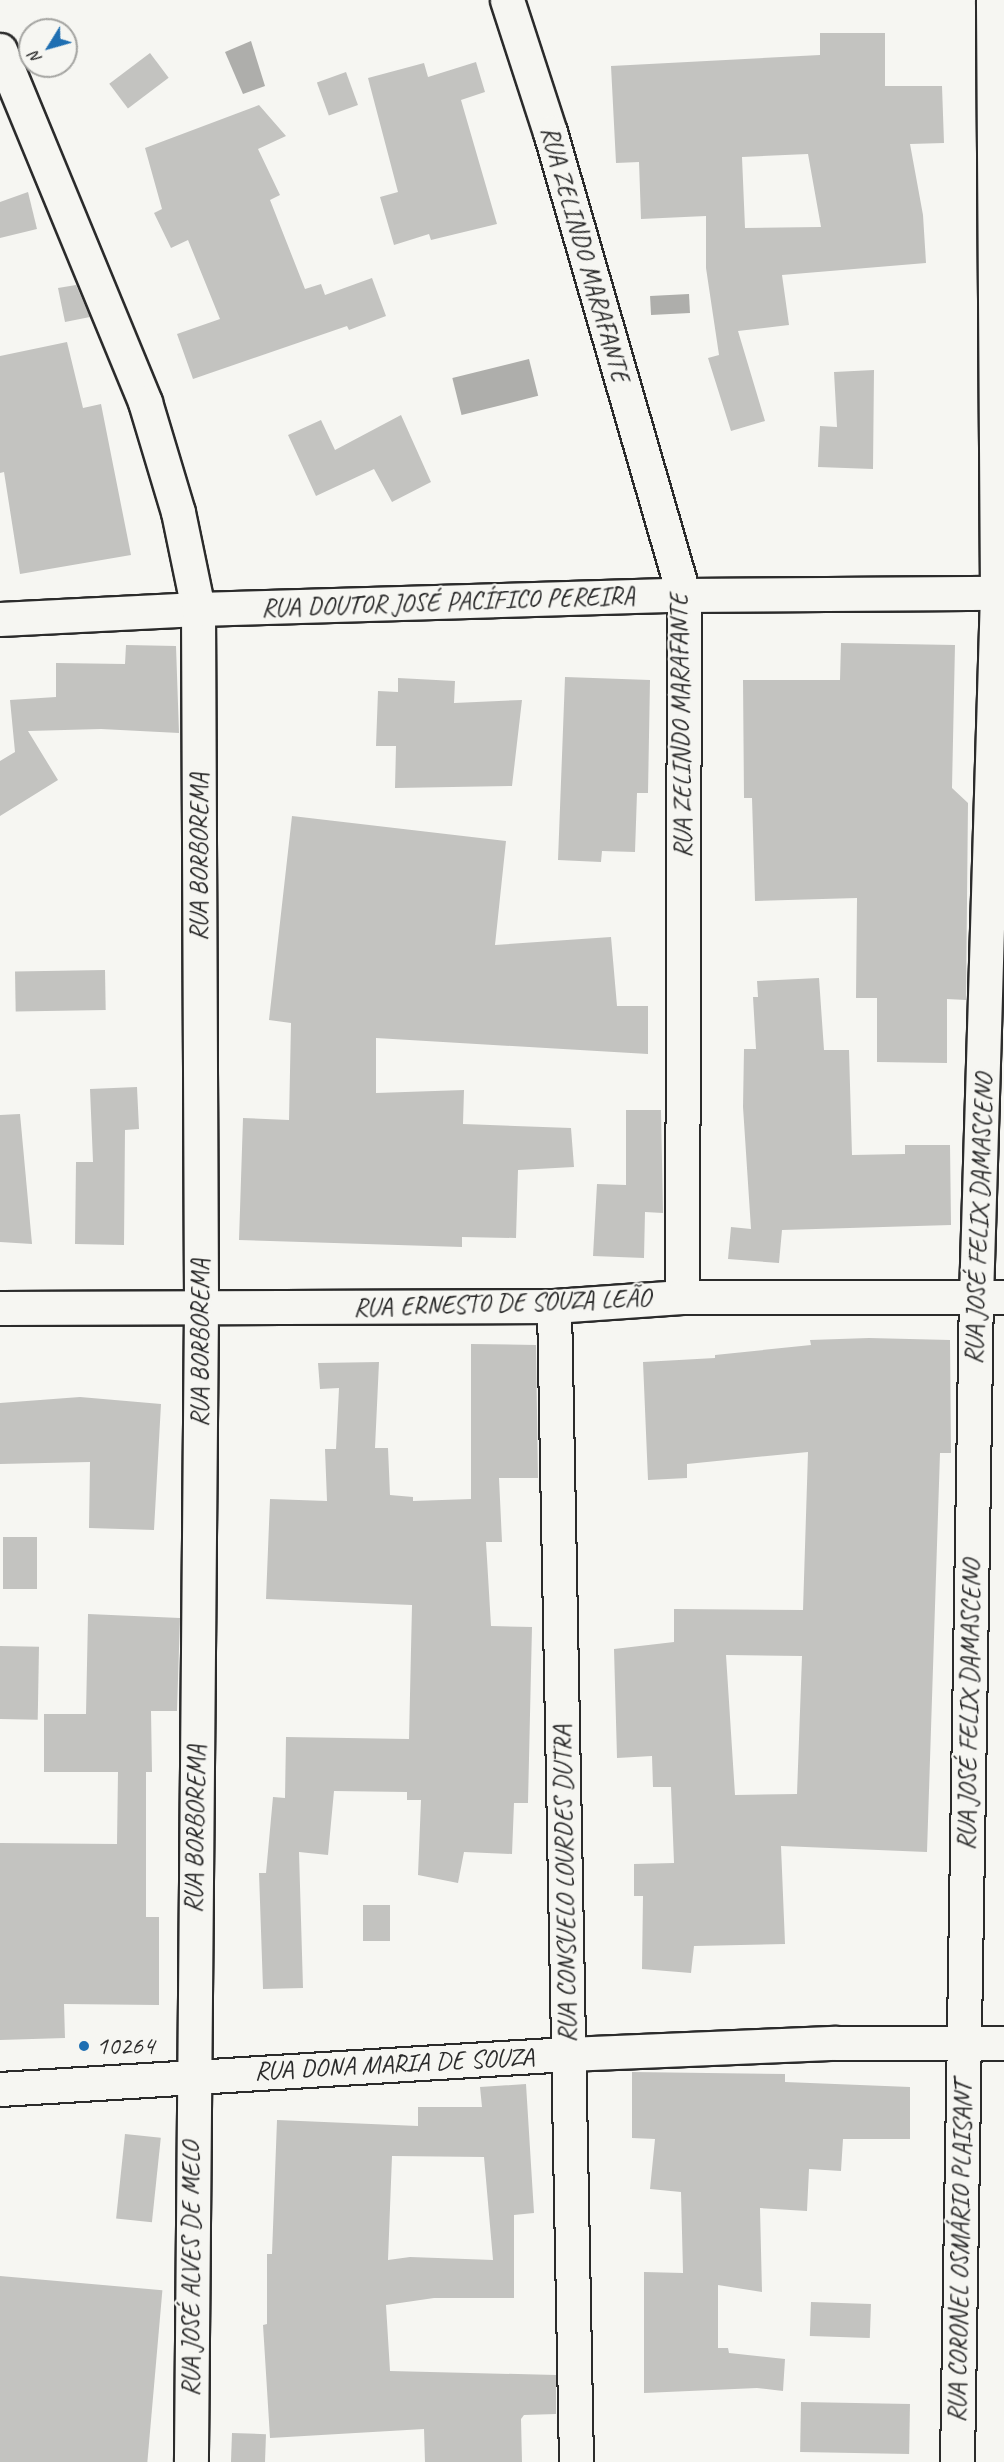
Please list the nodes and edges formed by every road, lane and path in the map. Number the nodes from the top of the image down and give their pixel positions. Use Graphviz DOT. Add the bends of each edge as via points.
graph roads {
  1 [pos="507,0"];
  2 [pos="993,0"];
  3 [pos="0,50"];
  4 [pos="1001,593"];
  5 [pos="684,595"];
  6 [pos="198,609"];
  7 [pos="0,619"];
  8 [pos="682,1297"];
  9 [pos="990,1297"];
  10 [pos="554,1306"];
  11 [pos="0,1308"];
  12 [pos="201,1308"];
  13 [pos="963,2043"];
  14 [pos="1004,2043"];
  15 [pos="568,2054"];
  16 [pos="192,2076"];
  17 [pos="0,2089"];
  18 [pos="191,2462"];
  19 [pos="576,2462"];
  20 [pos="957,2462"];
  1 -- 5 [label="street, RUA ZELINDO MARAFANTE" via="550,132"];
  2 -- 4 [label="street, RUA JOSÉ FELIX DAMASCENO"];
  3 -- 6 [label="street, RUA BORBOREMA" via="145,402 178,512"];
  4 -- 5 [label="street, RUA DOUTOR JOSÉ PACÍFICO PEREIRA"];
  4 -- 9 [label="street, RUA JOSÉ FELIX DAMASCENO"];
  5 -- 6 [label="street, RUA DOUTOR JOSÉ PACÍFICO PEREIRA"];
  5 -- 8 [label="street, RUA ZELINDO MARAFANTE"];
  6 -- 7 [label="street, RUA DOUTOR JOSÉ PACÍFICO PEREIRA"];
  6 -- 12 [label="street, RUA BORBOREMA"];
  8 -- 9 [label="street, RUA ERNESTO DE SOUZA LEÃO"];
  8 -- 10 [label="street, RUA ERNESTO DE SOUZA LEÃO"];
  9 -- 13 [label="street, RUA JOSÉ FELIX DAMASCENO"];
  10 -- 12 [label="street, RUA ERNESTO DE SOUZA LEÃO"];
  10 -- 15 [label="street, RUA CONSUELO LOURDES DUTRA"];
  11 -- 12 [label="street, RUA ERNESTO DE SOUZA LEÃO"];
  12 -- 16 [label="street, RUA BORBOREMA"];
  13 -- 14 [label="street, RUA DONA MARIA DE SOUZA"];
  13 -- 15 [label="street, RUA DONA MARIA DE SOUZA"];
  13 -- 20 [label="street, RUA CORONEL OSMÁRIO PLAISANT"];
  15 -- 16 [label="street, RUA DONA MARIA DE SOUZA"];
  15 -- 19 [label="street, RUA CONSUELO LOURDES DUTRA"];
  16 -- 17 [label="street, RUA DONA MARIA DE SOUZA"];
  16 -- 18 [label="street, RUA JOSÉ ALVES DE MELO"];
}
